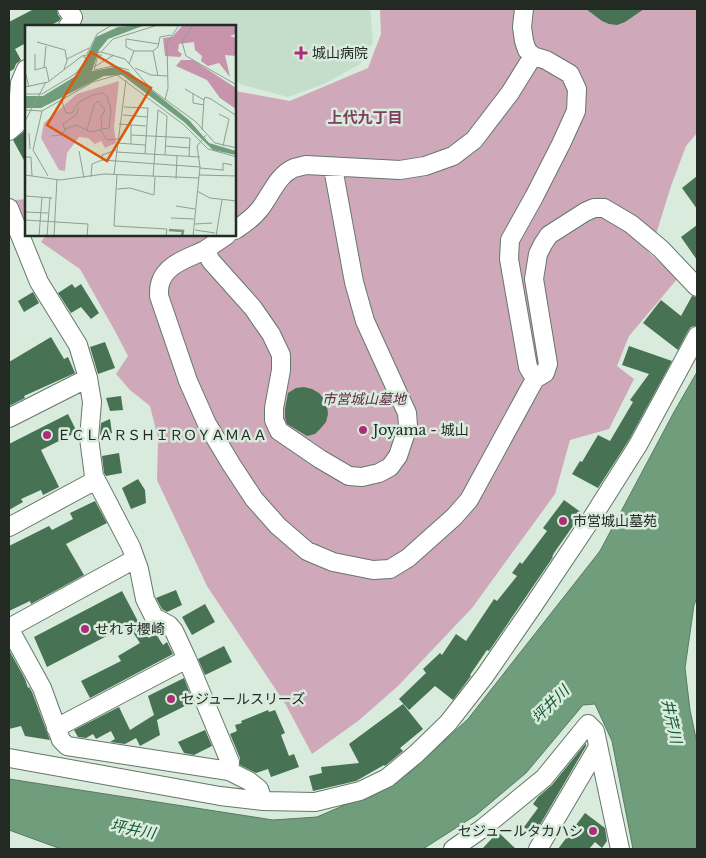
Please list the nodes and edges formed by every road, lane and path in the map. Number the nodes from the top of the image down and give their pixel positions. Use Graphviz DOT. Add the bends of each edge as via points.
graph roads {
  1 [pos="66,9"];
  2 [pos="524,9"];
  3 [pos="69,25"];
  4 [pos="532,56"];
  5 [pos="25,71"];
  6 [pos="9,131"];
  7 [pos="333,168"];
  8 [pos="9,208"];
  9 [pos="236,229"];
  10 [pos="37,236"];
  11 [pos="226,236"];
  12 [pos="25,247"];
  13 [pos="205,250"];
  14 [pos="697,287"];
  15 [pos="697,336"];
  16 [pos="88,378"];
  17 [pos="535,378"];
  18 [pos="9,418"];
  19 [pos="96,480"];
  20 [pos="9,527"];
  21 [pos="135,559"];
  22 [pos="9,628"];
  23 [pos="187,659"];
  24 [pos="56,728"];
  25 [pos="598,747"];
  26 [pos="9,758"];
  27 [pos="229,771"];
  28 [pos="264,801"];
  29 [pos="453,849"];
  30 [pos="538,849"];
  31 [pos="620,849"];
  1 -- 3 [label="street" via="73,17"];
  2 -- 4 [label="street" via="524,41"];
  4 -- 7 [label="street" via="510,93 474,140 453,156 425,166 400,170"];
  4 -- 17 [label="street" via="570,74 577,89 576,111 510,240 509,260 528,367"];
  5 -- 6 [label="street" via="20,83 17,124"];
  7 -- 9 [label="street" via="306,166 287,172 260,210"];
  7 -- 13 [label="street" via="354,282 365,320 407,413 408,426 398,456 390,467 362,478 349,476 279,431 274,420 274,408 281,355 253,308"];
  8 -- 12 [label="street"];
  10 -- 12 [label="street"];
  11 -- 13 [label="street"];
  12 -- 16 [label="street" via="39,282 78,345"];
  13 -- 17 [label="street" via="172,266 159,284 159,296 188,381 207,424 254,499 307,551 333,562 373,570 390,569 408,558 454,517 469,500"];
  14 -- 17 [label="street" via="661,249 631,224 604,208 585,212 550,236 538,254 534,279 548,364 546,373"];
  15 -- 28 [label="street" via="638,445 590,521 526,617 448,723 387,778 360,792 315,802"];
  16 -- 18 [label="street"];
  16 -- 19 [label="street" via="92,402 89,438"];
  19 -- 20 [label="street"];
  19 -- 21 [label="street"];
  21 -- 22 [label="street"];
  21 -- 23 [label="street" via="145,599 154,617 174,631"];
  22 -- 24 [label="street" via="42,688"];
  23 -- 24 [label="street"];
  23 -- 27 [label="street" via="230,762"];
  24 -- 27 [label="street" via="67,746"];
  25 -- 29 [label="street" via="595,731 588,724 544,778"];
  25 -- 30 [label="street"];
  25 -- 31 [label="street"];
  26 -- 28 [label="street"];
  27 -- 28 [label="street" via="250,781 259,789"];
}
